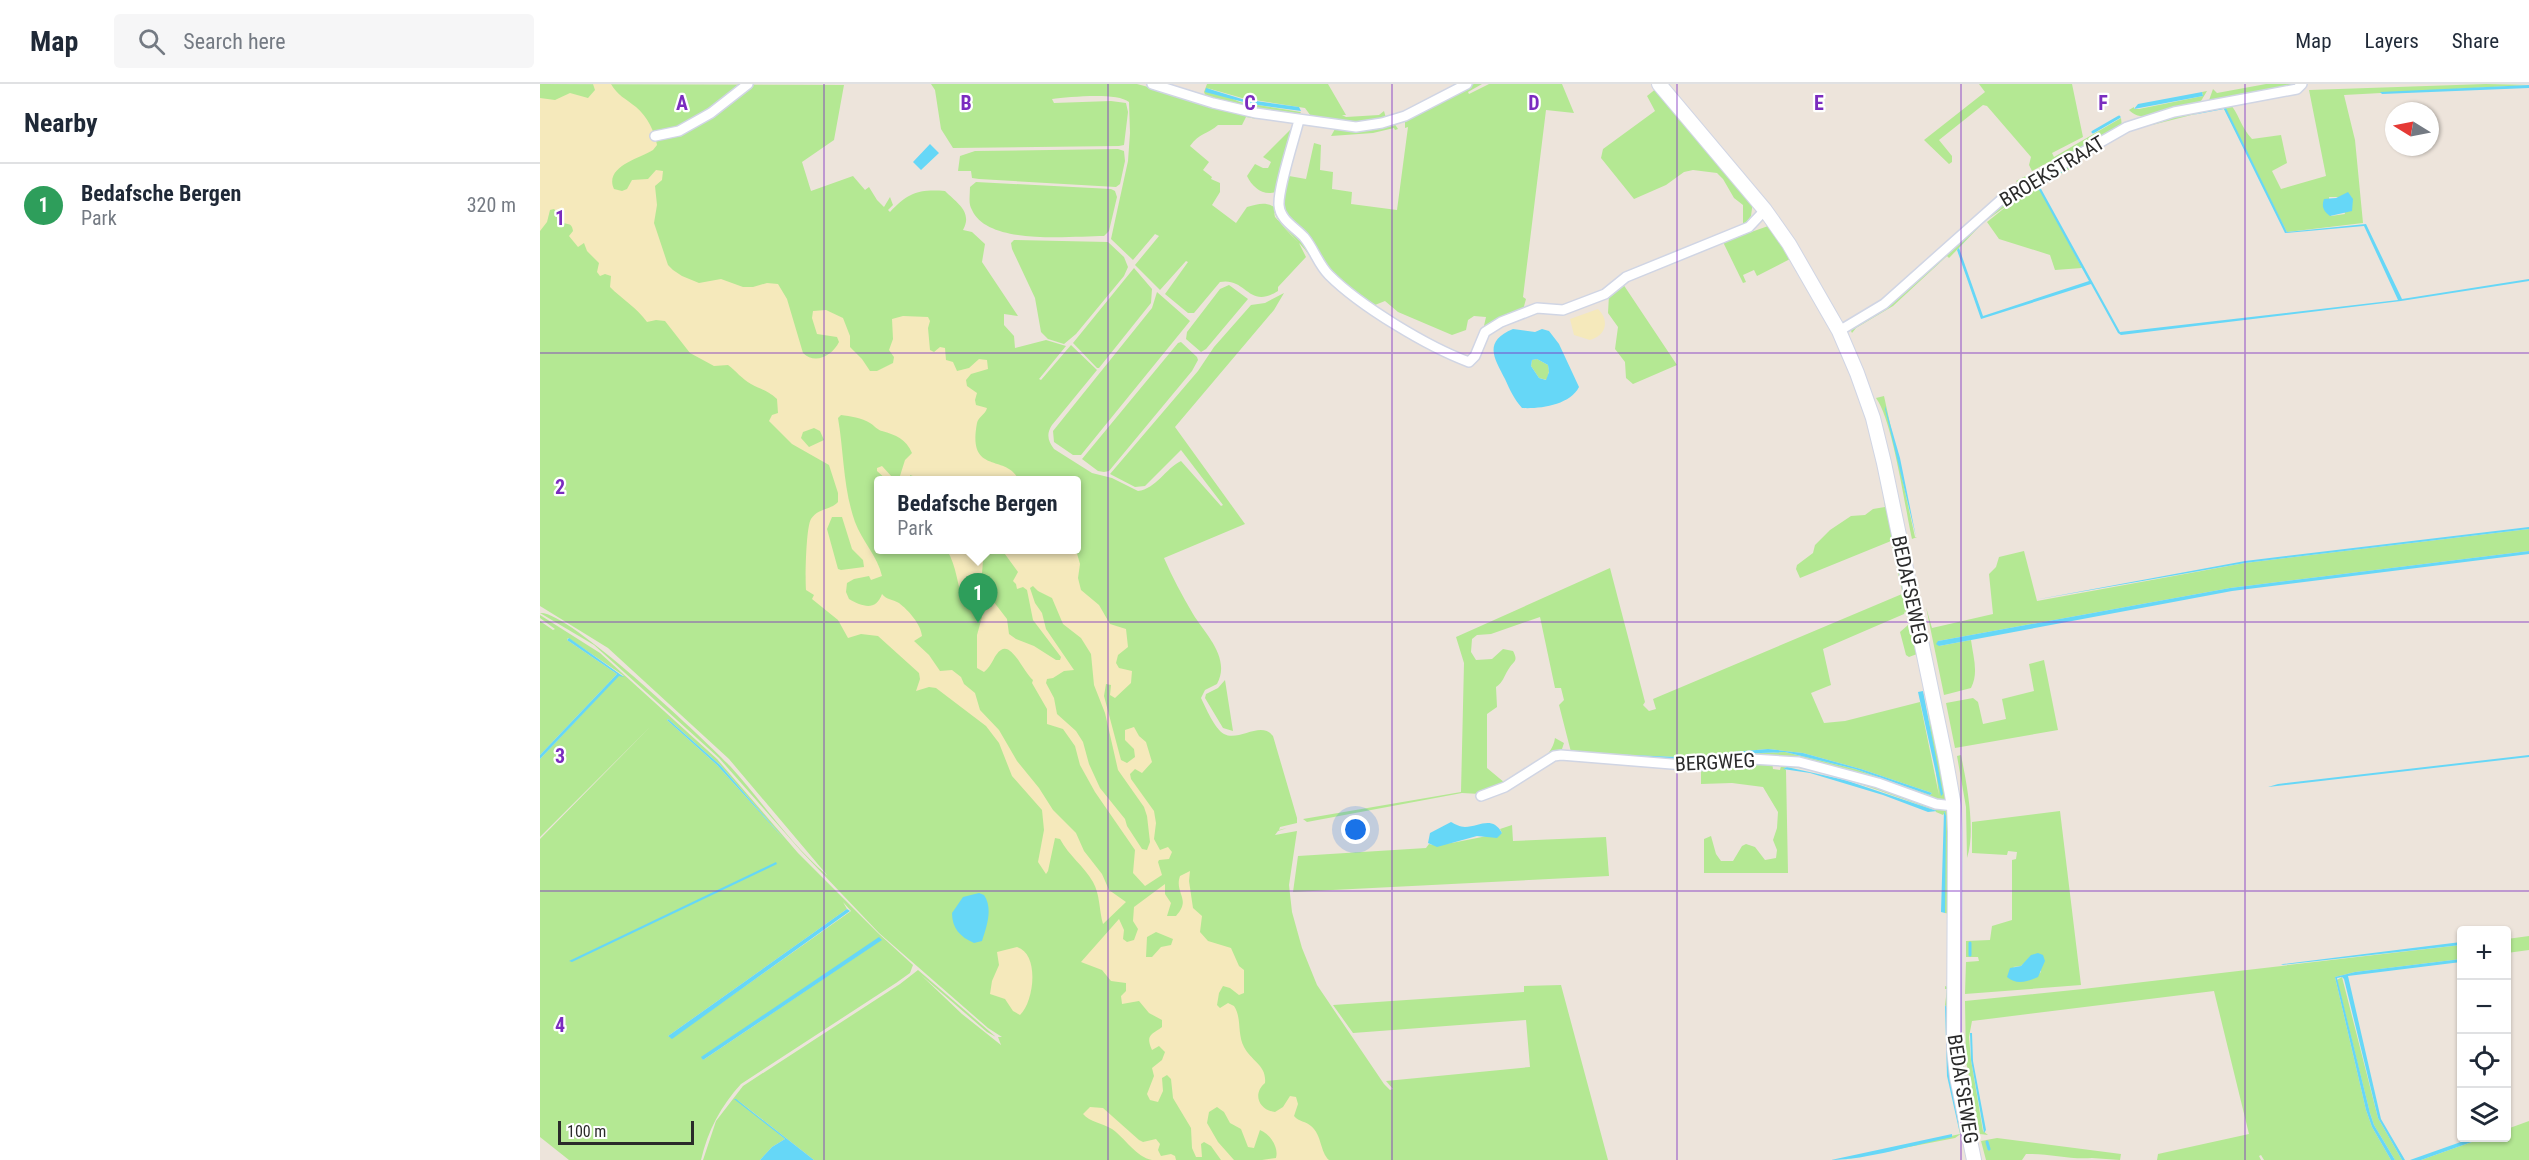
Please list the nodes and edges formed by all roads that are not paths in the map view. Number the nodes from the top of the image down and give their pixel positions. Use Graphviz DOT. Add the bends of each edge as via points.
graph roads {
  1 [pos="748,84"];
  2 [pos="1152,84"];
  3 [pos="1467,84"];
  4 [pos="1659,84"];
  5 [pos="2302,84"];
  6 [pos="1299,120"];
  7 [pos="655,136"];
  8 [pos="1764,210"];
  9 [pos="1839,331"];
  10 [pos="1481,796"];
  11 [pos="1954,806"];
  12 [pos="1974,1160"];
  1 -- 7 [label="street" via="680,131"];
  2 -- 6 [label="street" via="1213,103"];
  3 -- 6 [label="street" via="1405,116 1371,126"];
  4 -- 8 [label="street, BEDAFSEWEG"];
  5 -- 9 [label="street, BROEKSTRAAT" via="2297,89 2174,112 2127,127 2003,198 1884,304"];
  6 -- 8 [label="street" via="1280,195 1281,213 1308,243 1330,277 1416,337 1469,362 1485,332 1501,322 1537,308 1563,310 1605,294 1626,277 1749,227"];
  8 -- 9 [label="street, BEDAFSEWEG" via="1789,244"];
  9 -- 11 [label="street, BEDAFSEWEG" via="1869,407 1884,463"];
  10 -- 11 [label="street, BERGWEG" via="1561,755 1696,766 1770,759 1810,764 1936,804"];
  11 -- 12 [label="street, BEDAFSEWEG" via="1954,1048"];
}
